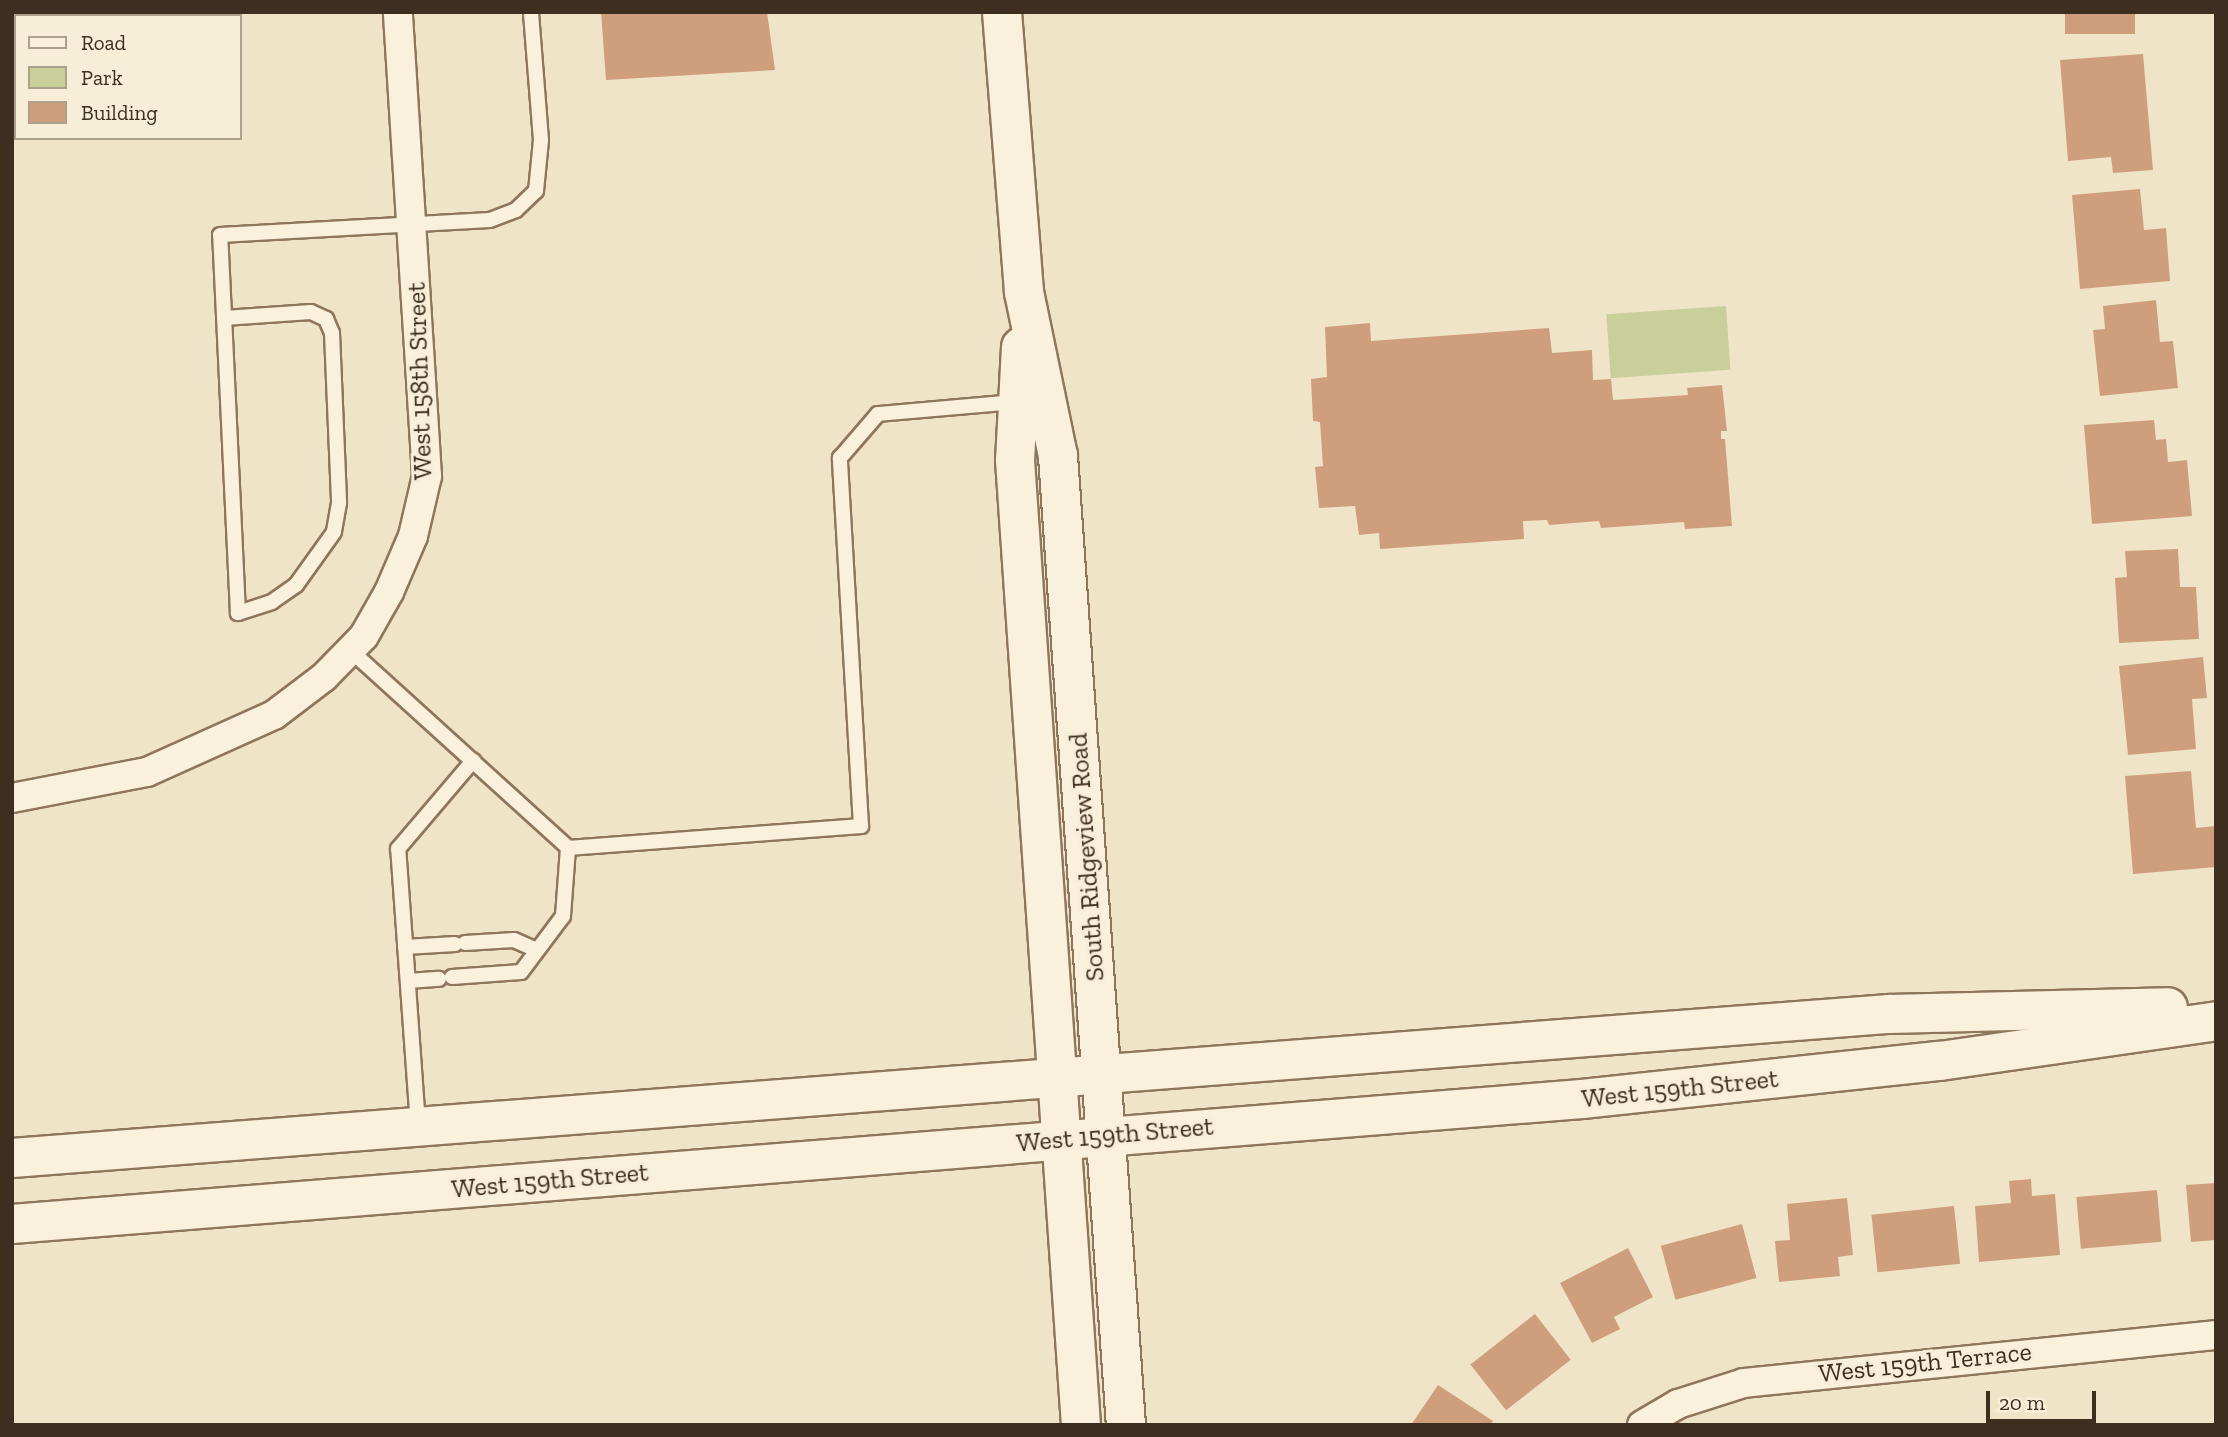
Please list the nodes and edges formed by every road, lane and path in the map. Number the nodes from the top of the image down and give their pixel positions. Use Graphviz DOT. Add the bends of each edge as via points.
graph roads {
  1 [pos="398,12"];
  2 [pos="531,12"];
  3 [pos="1002,12"];
  4 [pos="414,226"];
  5 [pos="1024,292"];
  6 [pos="224,318"];
  7 [pos="1018,402"];
  8 [pos="350,650"];
  9 [pos="473,761"];
  10 [pos="12,798"];
  11 [pos="568,848"];
  12 [pos="405,947"];
  13 [pos="534,950"];
  14 [pos="408,981"];
  15 [pos="2216,1006"];
  16 [pos="2216,1021"];
  17 [pos="1102,1074"];
  18 [pos="1058,1078"];
  19 [pos="419,1127"];
  20 [pos="1106,1136"];
  21 [pos="1062,1140"];
  22 [pos="12,1158"];
  23 [pos="12,1224"];
  24 [pos="2216,1335"];
  25 [pos="1081,1425"];
  26 [pos="1126,1425"];
  27 [pos="1642,1425"];
  1 -- 4 [label="street, West 158th Street"];
  2 -- 4 [label="lane" via="541,140 536,191 516,210 491,220"];
  3 -- 5 [label="main road, South Ridgeview Road"];
  4 -- 6 [label="lane" via="220,235"];
  4 -- 8 [label="street, West 158th Street" via="427,476 413,536 389,592"];
  5 -- 7 [label="main road, South Ridgeview Road"];
  5 -- 17 [label="main road, South Ridgeview Road" via="1058,456"];
  6 -- 6 [label="lane" via="226,358 238,612 272,602 296,585 334,532 339,503 332,333 326,319 311,312"];
  7 -- 11 [label="lane" via="878,414 840,458 861,826"];
  7 -- 18 [label="main road, South Ridgeview Road" via="1015,460"];
  8 -- 9 [label="lane"];
  8 -- 10 [label="street, West 158th Street" via="324,677 274,715 213,746 148,772"];
  9 -- 11 [label="lane"];
  9 -- 12 [label="lane" via="398,849"];
  11 -- 13 [label="lane" via="563,916"];
  12 -- 13 [label="lane" via="514,940"];
  12 -- 14 [label="lane"];
  13 -- 14 [label="lane" via="521,972"];
  14 -- 19 [label="lane"];
  15 -- 17 [label="main road" via="1917,1012"];
  16 -- 20 [label="main road, West 159th Street" via="1940,1061 1582,1099"];
  17 -- 18 [label="main road"];
  17 -- 20 [label="main road, South Ridgeview Road"];
  18 -- 19 [label="main road"];
  18 -- 21 [label="main road, South Ridgeview Road"];
  19 -- 22 [label="main road"];
  20 -- 21 [label="main road, West 159th Street"];
  20 -- 26 [label="main road, South Ridgeview Road"];
  21 -- 23 [label="main road, West 159th Street"];
  21 -- 25 [label="main road, South Ridgeview Road"];
  24 -- 27 [label="street, West 159th Terrace" via="1744,1383 1678,1404"];
}
